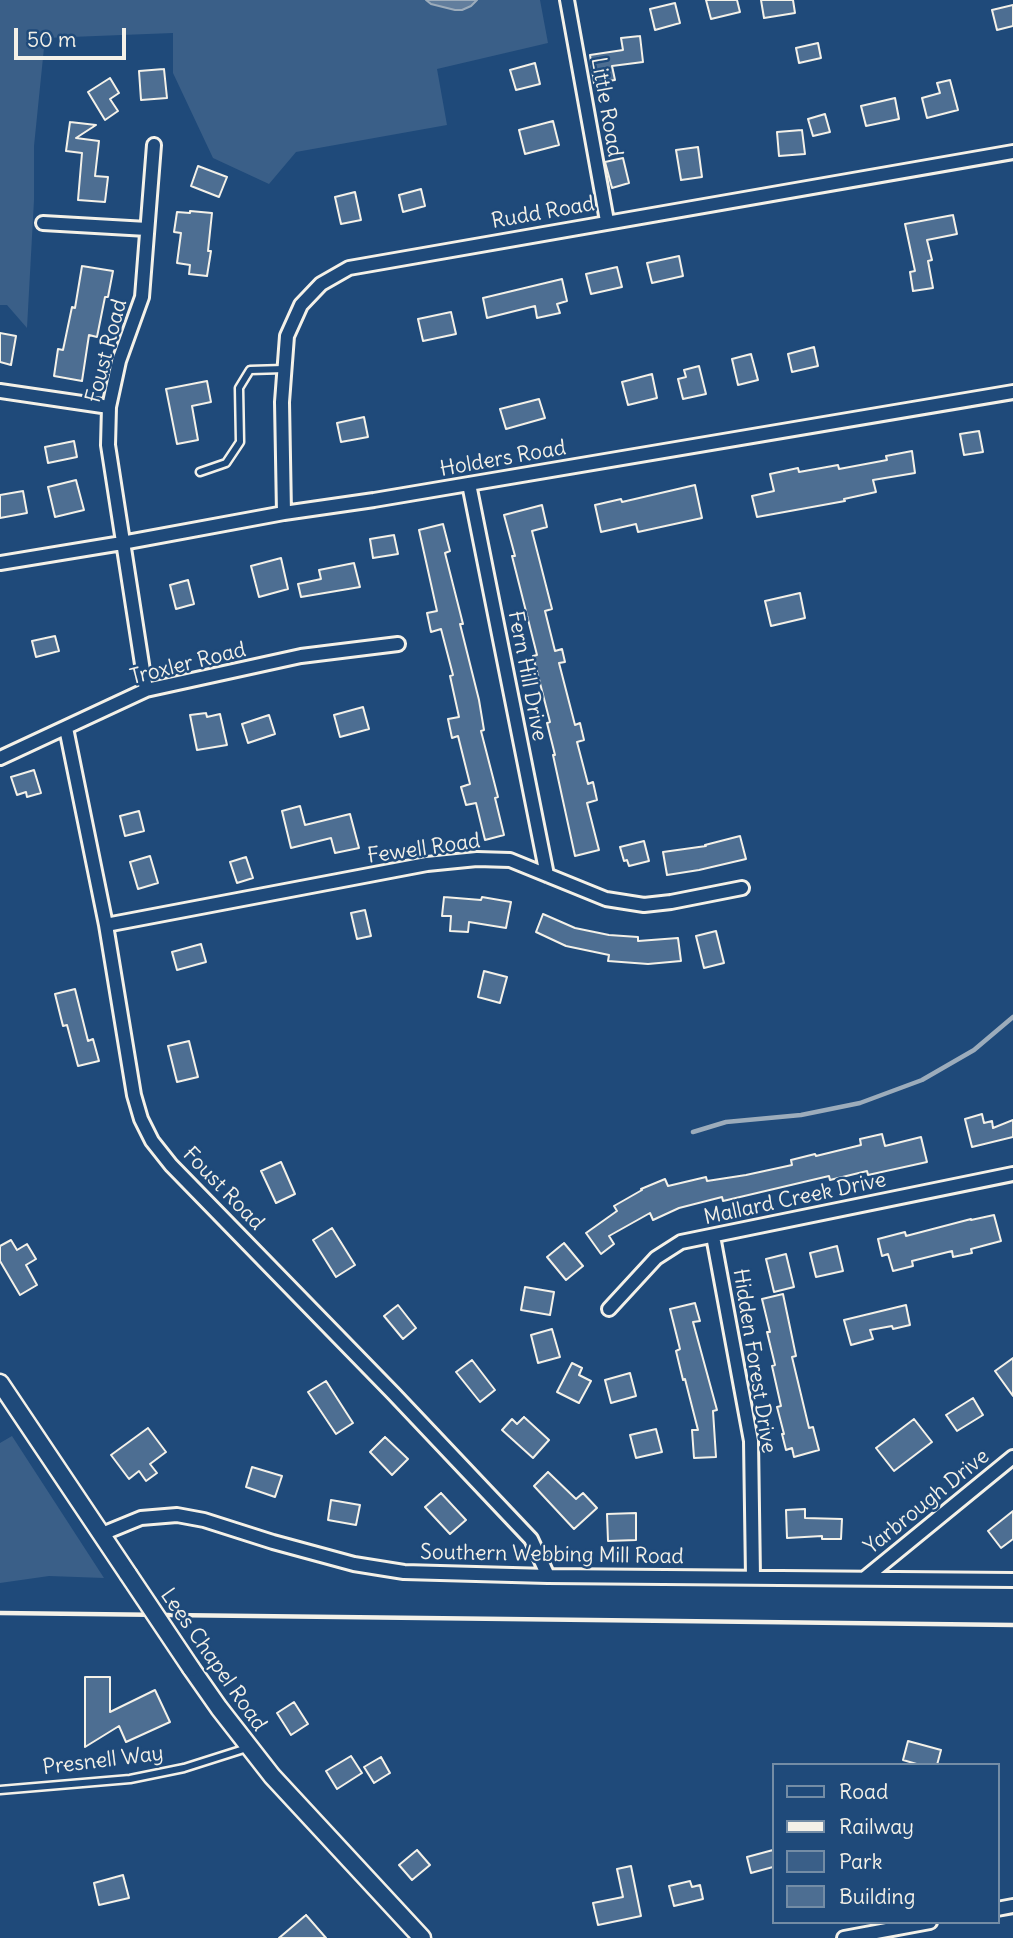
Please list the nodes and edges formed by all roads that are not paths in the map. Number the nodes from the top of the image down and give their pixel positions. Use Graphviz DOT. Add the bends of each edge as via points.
graph roads {
  1 [pos="568,0"];
  2 [pos="154,145"];
  3 [pos="1013,152"];
  4 [pos="607,221"];
  5 [pos="43,223"];
  6 [pos="147,229"];
  7 [pos="284,369"];
  8 [pos="0,391"];
  9 [pos="1013,392"];
  10 [pos="109,407"];
  11 [pos="200,472"];
  12 [pos="469,484"];
  13 [pos="284,513"];
  14 [pos="122,543"];
  15 [pos="0,563"];
  16 [pos="398,644"];
  17 [pos="146,690"];
  18 [pos="66,728"];
  19 [pos="0,758"];
  20 [pos="547,875"];
  21 [pos="742,888"];
  22 [pos="106,925"];
  23 [pos="1013,1174"];
  24 [pos="713,1236"];
  25 [pos="609,1309"];
  26 [pos="0,1383"];
  27 [pos="1013,1457"];
  28 [pos="102,1534"];
  29 [pos="548,1576"];
  30 [pos="752,1577"];
  31 [pos="865,1578"];
  32 [pos="1013,1580"];
  33 [pos="248,1748"];
  34 [pos="0,1790"];
  35 [pos="919,1924"];
  36 [pos="422,1938"];
  37 [pos="844,1938"];
  1 -- 4 [label="street, Little Road"];
  2 -- 6 [label="street, Foust Road"];
  3 -- 4 [label="street, Rudd Road"];
  4 -- 7 [label="street, Rudd Road" via="349,268 321,284 301,305 286,335"];
  5 -- 6 [label="street"];
  6 -- 10 [label="street, Foust Road" via="142,297"];
  7 -- 11 [label="lane" via="250,370 239,387 240,442 226,463"];
  7 -- 13 [label="street, Rudd Road"];
  8 -- 10 [label="street"];
  9 -- 12 [label="street, Holders Road"];
  10 -- 14 [label="street, Foust Road" via="108,445"];
  12 -- 13 [label="street, Holders Road"];
  12 -- 20 [label="street, Fern Hill Drive"];
  13 -- 14 [label="street, Holders Road"];
  14 -- 15 [label="street, Holders Road"];
  14 -- 17 [label="street, Foust Road"];
  16 -- 17 [label="street, Troxler Road" via="301,656"];
  17 -- 18 [label="street, Troxler Road"];
  18 -- 19 [label="street, Troxler Road"];
  18 -- 22 [label="street, Foust Road"];
  20 -- 21 [label="street, Fewell Road" via="606,899 644,905"];
  20 -- 22 [label="street, Fewell Road" via="510,860 427,864"];
  22 -- 29 [label="street, Foust Road" via="134,1095 152,1141 531,1539"];
  23 -- 24 [label="street, Mallard Creek Drive"];
  24 -- 25 [label="street, Mallard Creek Drive" via="681,1242 656,1258"];
  24 -- 30 [label="street, Hidden Forest Drive" via="751,1441"];
  26 -- 28 [label="main road, Lees Chapel Road"];
  27 -- 31 [label="street, Yarbrough Drive"];
  28 -- 29 [label="street, Southern Webbing Mill Road" via="141,1518 177,1515 354,1564 404,1572"];
  28 -- 33 [label="main road, Lees Chapel Road, bridge"];
  29 -- 30 [label="street, Southern Webbing Mill Road"];
  30 -- 31 [label="street, Southern Webbing Mill Road"];
  31 -- 32 [label="street, Southern Webbing Mill Road"];
  33 -- 34 [label="lane, Presnell Way" via="130,1779"];
  33 -- 36 [label="main road, Lees Chapel Road"];
  35 -- 37 [label="street"];
}
